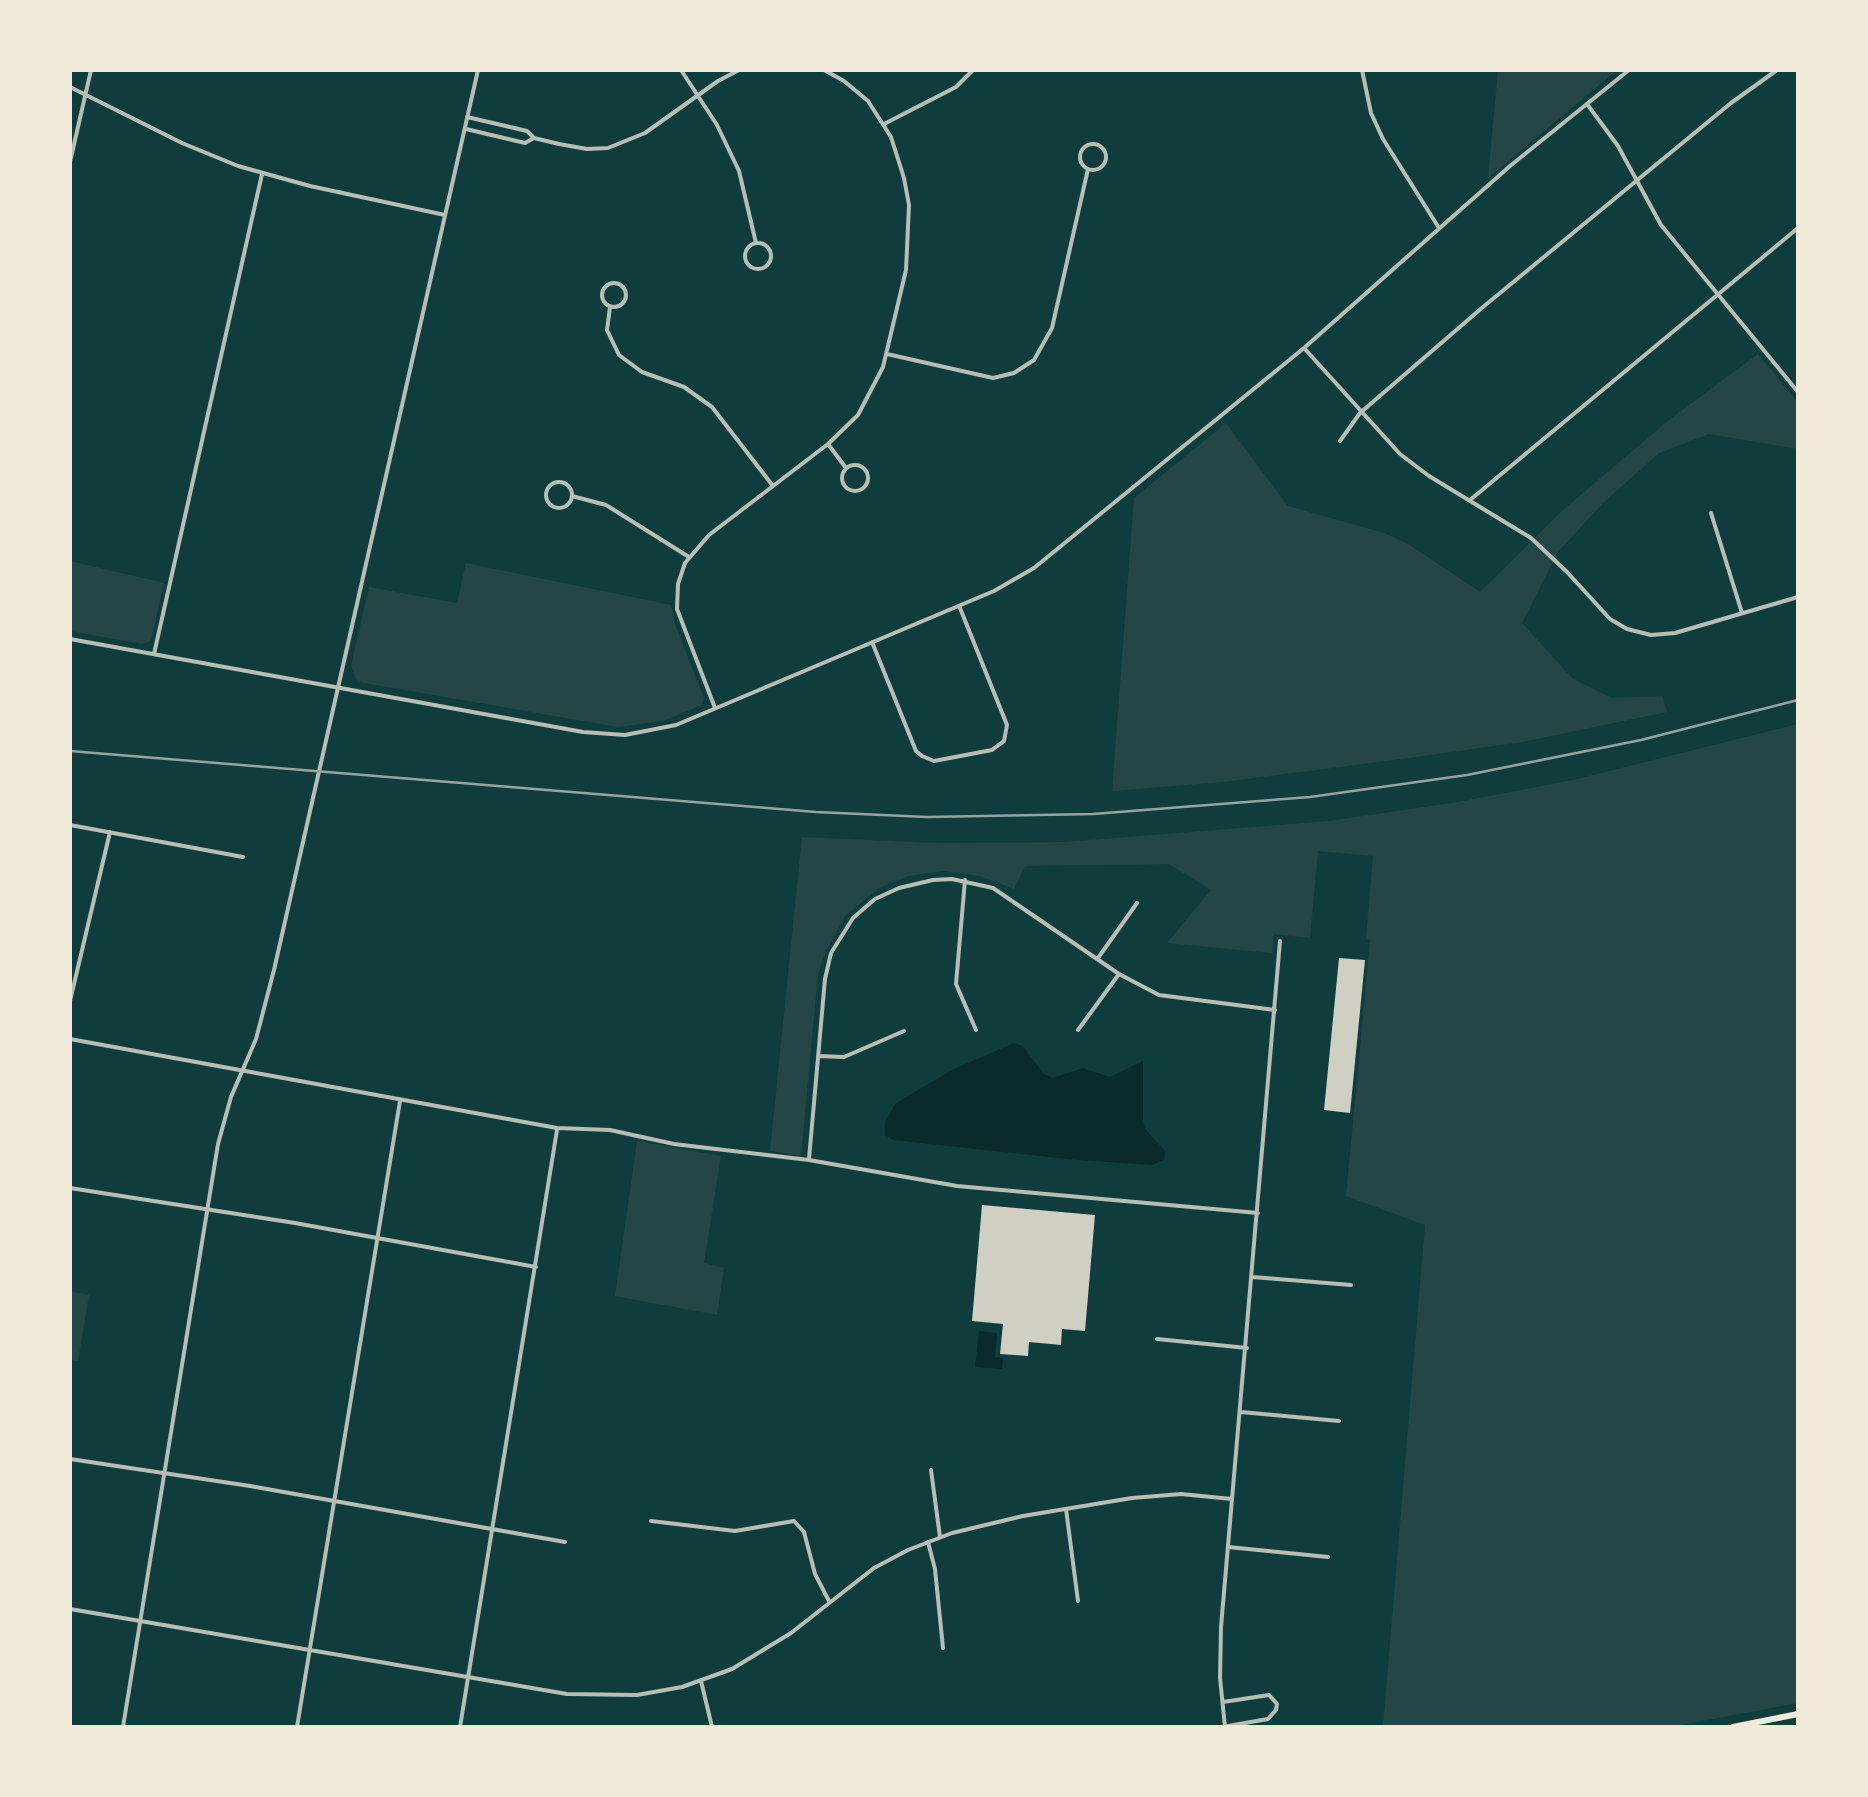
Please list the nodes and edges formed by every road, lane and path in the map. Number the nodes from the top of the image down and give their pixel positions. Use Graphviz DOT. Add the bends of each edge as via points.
graph roads {
  1 [pos="91,70"];
  2 [pos="478,70"];
  3 [pos="681,70"];
  4 [pos="739,70"];
  5 [pos="824,70"];
  6 [pos="973,70"];
  7 [pos="1362,70"];
  8 [pos="1629,70"];
  9 [pos="1777,70"];
  10 [pos="70,87"];
  11 [pos="86,94"];
  12 [pos="696,96"];
  13 [pos="1587,104"];
  14 [pos="467,117"];
  15 [pos="884,124"];
  16 [pos="464,128"];
  17 [pos="534,138"];
  18 [pos="70,162"];
  19 [pos="1088,169"];
  20 [pos="262,174"];
  21 [pos="1636,181"];
  22 [pos="445,215"];
  23 [pos="1439,228"];
  24 [pos="1798,228"];
  25 [pos="756,243"];
  26 [pos="1717,294"];
  27 [pos="610,307"];
  28 [pos="1304,348"];
  29 [pos="887,354"];
  30 [pos="1798,392"];
  31 [pos="1360,413"];
  32 [pos="1340,441"];
  33 [pos="828,444"];
  34 [pos="846,468"];
  35 [pos="774,486"];
  36 [pos="572,496"];
  37 [pos="1470,500"];
  38 [pos="1711,513"];
  39 [pos="689,557"];
  40 [pos="1798,596"];
  41 [pos="959,606"];
  42 [pos="1742,613"];
  43 [pos="70,639"];
  44 [pos="872,642"];
  45 [pos="154,654"];
  46 [pos="339,687"];
  47 [pos="715,708"];
  48 [pos="70,825"];
  49 [pos="110,832"];
  50 [pos="243,856"];
  51 [pos="965,880"];
  52 [pos="1137,904"];
  53 [pos="1280,941"];
  54 [pos="1098,958"];
  55 [pos="1119,974"];
  56 [pos="70,1001"];
  57 [pos="1275,1010"];
  58 [pos="976,1030"];
  59 [pos="1078,1030"];
  60 [pos="904,1031"];
  61 [pos="70,1039"];
  62 [pos="818,1056"];
  63 [pos="244,1072"];
  64 [pos="400,1101"];
  65 [pos="557,1128"];
  66 [pos="809,1160"];
  67 [pos="70,1188"];
  68 [pos="207,1208"];
  69 [pos="1258,1214"];
  70 [pos="378,1237"];
  71 [pos="536,1267"];
  72 [pos="1253,1277"];
  73 [pos="1350,1285"];
  74 [pos="1157,1339"];
  75 [pos="1247,1348"];
  76 [pos="1241,1412"];
  77 [pos="1339,1421"];
  78 [pos="70,1459"];
  79 [pos="932,1470"];
  80 [pos="164,1472"];
  81 [pos="1232,1499"];
  82 [pos="335,1501"];
  83 [pos="1066,1509"];
  84 [pos="652,1520"];
  85 [pos="493,1529"];
  86 [pos="940,1537"];
  87 [pos="565,1542"];
  88 [pos="928,1542"];
  89 [pos="1228,1547"];
  90 [pos="1328,1557"];
  91 [pos="829,1601"];
  92 [pos="1078,1601"];
  93 [pos="70,1609"];
  94 [pos="140,1620"];
  95 [pos="310,1648"];
  96 [pos="943,1648"];
  97 [pos="468,1678"];
  98 [pos="701,1681"];
  99 [pos="1222,1702"];
  100 [pos="1798,1714"];
  101 [pos="123,1727"];
  102 [pos="296,1727"];
  103 [pos="460,1727"];
  104 [pos="712,1727"];
  105 [pos="1224,1727"];
  106 [pos="1733,1727"];
  1 -- 11 [label="street"];
  2 -- 14 [label="street"];
  3 -- 12 [label="street"];
  4 -- 12 [label="street"];
  5 -- 15 [label="street" via="856,89"];
  6 -- 15 [label="street" via="956,88"];
  7 -- 23 [label="street" via="1371,113"];
  8 -- 13 [label="street"];
  9 -- 21 [label="street"];
  10 -- 11 [label="street"];
  11 -- 18 [label="street"];
  11 -- 20 [label="street" via="182,144"];
  12 -- 17 [label="street" via="616,146 588,149"];
  12 -- 25 [label="street" via="739,171"];
  13 -- 21 [label="street"];
  13 -- 23 [label="street"];
  14 -- 16 [label="street"];
  14 -- 17 [label="street"];
  15 -- 29 [label="street" via="904,178 910,231"];
  16 -- 17 [label="street" via="526,142"];
  16 -- 22 [label="street"];
  19 -- 19 [label="street" via="1105,160 1095,144 1080,156"];
  19 -- 29 [label="street" via="1052,328 1034,360 993,378"];
  20 -- 22 [label="street"];
  20 -- 45 [label="street"];
  21 -- 26 [label="street" via="1661,225"];
  21 -- 31 [label="street"];
  22 -- 46 [label="street"];
  23 -- 28 [label="street"];
  24 -- 26 [label="street"];
  25 -- 25 [label="street" via="744,257 757,269 771,254"];
  26 -- 30 [label="street"];
  26 -- 37 [label="street"];
  27 -- 27 [label="street" via="626,298 619,284 602,291"];
  27 -- 35 [label="street" via="607,330 619,354 712,407"];
  28 -- 31 [label="street"];
  28 -- 41 [label="street" via="1034,568"];
  29 -- 33 [label="street" via="864,405"];
  31 -- 32 [label="street"];
  31 -- 37 [label="street" via="1400,454"];
  33 -- 34 [label="street"];
  33 -- 35 [label="street"];
  34 -- 34 [label="street" via="845,486 863,489 865,470"];
  35 -- 39 [label="street"];
  36 -- 36 [label="street" via="560,481 545,494 558,508"];
  36 -- 39 [label="street" via="606,505"];
  37 -- 42 [label="street" via="1531,538 1627,629 1662,635"];
  38 -- 42 [label="street"];
  39 -- 47 [label="street" via="677,609"];
  40 -- 42 [label="street"];
  41 -- 44 [label="street"];
  41 -- 44 [label="street" via="1007,726 1004,742 992,750 934,761 916,751"];
  43 -- 45 [label="street"];
  44 -- 47 [label="street"];
  45 -- 46 [label="street"];
  46 -- 47 [label="street" via="602,735 662,729"];
  46 -- 63 [label="street"];
  48 -- 49 [label="street"];
  49 -- 50 [label="street"];
  49 -- 56 [label="street"];
  51 -- 54 [label="street" via="1011,898"];
  51 -- 58 [label="street" via="956,984"];
  51 -- 62 [label="street" via="899,888 853,918 828,965"];
  52 -- 54 [label="street"];
  53 -- 57 [label="street"];
  54 -- 55 [label="street"];
  55 -- 57 [label="street" via="1179,1000"];
  55 -- 59 [label="street"];
  57 -- 69 [label="street"];
  60 -- 62 [label="street" via="844,1057"];
  61 -- 63 [label="street"];
  62 -- 66 [label="street"];
  63 -- 64 [label="street"];
  63 -- 68 [label="street" via="218,1144"];
  64 -- 65 [label="street"];
  64 -- 70 [label="street"];
  65 -- 66 [label="street"];
  65 -- 71 [label="street"];
  66 -- 69 [label="street" via="957,1186"];
  67 -- 68 [label="street"];
  68 -- 70 [label="street"];
  68 -- 80 [label="street"];
  69 -- 72 [label="street"];
  70 -- 71 [label="street"];
  70 -- 82 [label="street"];
  71 -- 85 [label="street"];
  72 -- 73 [label="street"];
  72 -- 75 [label="street"];
  74 -- 75 [label="street"];
  75 -- 76 [label="street"];
  76 -- 77 [label="street"];
  76 -- 81 [label="street"];
  78 -- 80 [label="street"];
  79 -- 86 [label="street"];
  80 -- 82 [label="street"];
  80 -- 94 [label="street"];
  81 -- 83 [label="street" via="1168,1494"];
  81 -- 89 [label="street"];
  82 -- 85 [label="street"];
  82 -- 95 [label="street"];
  83 -- 86 [label="street"];
  83 -- 92 [label="street"];
  84 -- 91 [label="street" via="735,1531 794,1522 804,1532"];
  85 -- 87 [label="street"];
  85 -- 97 [label="street"];
  86 -- 88 [label="street"];
  88 -- 91 [label="street" via="874,1568"];
  88 -- 96 [label="street"];
  89 -- 90 [label="street"];
  89 -- 99 [label="street"];
  91 -- 98 [label="street" via="760,1653"];
  93 -- 94 [label="street"];
  94 -- 95 [label="street"];
  94 -- 101 [label="street"];
  95 -- 97 [label="street"];
  95 -- 102 [label="street"];
  97 -- 98 [label="street" via="591,1696 636,1695"];
  97 -- 103 [label="street"];
  98 -- 104 [label="street"];
  99 -- 105 [label="street"];
  99 -- 105 [label="street" via="1270,1695 1276,1704 1268,1719"];
  100 -- 106 [label="main road"];
}
